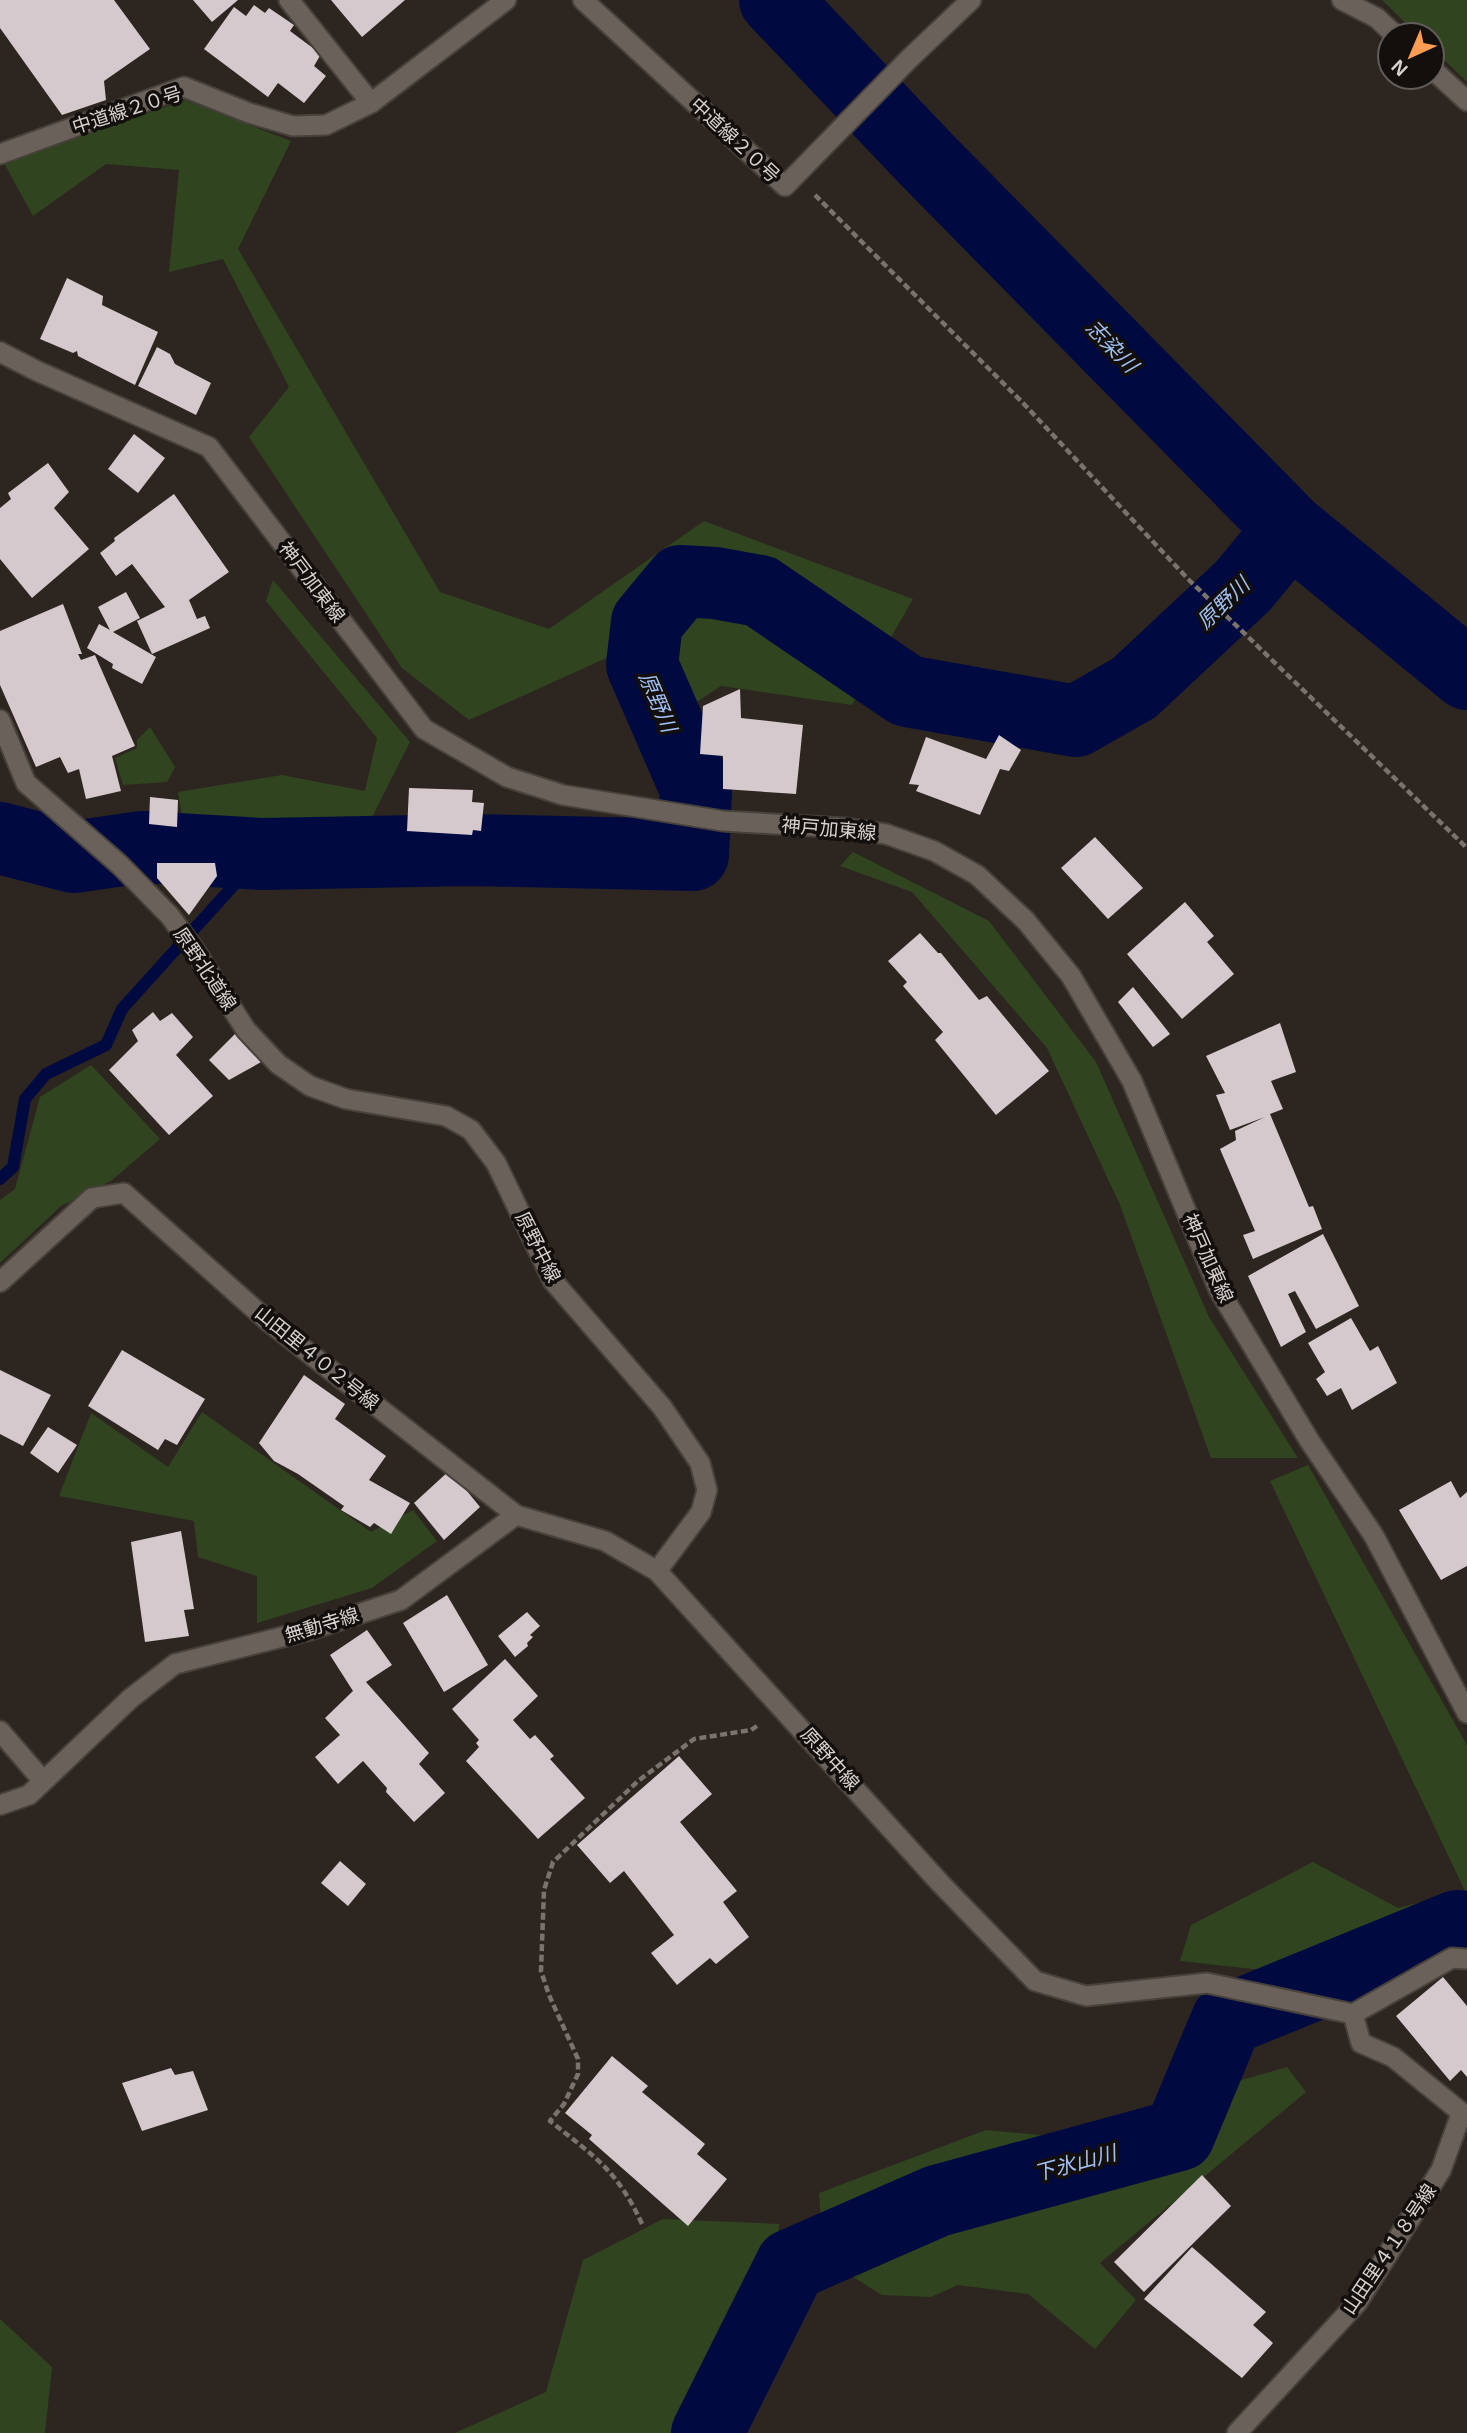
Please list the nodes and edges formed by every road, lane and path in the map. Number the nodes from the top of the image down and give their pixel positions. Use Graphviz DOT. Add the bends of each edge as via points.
graph roads {
  1 [pos="289,0"];
  2 [pos="506,0"];
  3 [pos="583,0"];
  4 [pos="971,0"];
  5 [pos="1342,0"];
  6 [pos="1380,21"];
  7 [pos="1446,82"];
  8 [pos="1467,101"];
  9 [pos="371,103"];
  10 [pos="0,154"];
  11 [pos="800,173"];
  12 [pos="0,352"];
  13 [pos="0,720"];
  14 [pos="1467,848"];
  15 [pos="471,1130"];
  16 [pos="0,1282"];
  17 [pos="516,1515"];
  18 [pos="657,1571"];
  19 [pos="784,1708"];
  20 [pos="1467,1713"];
  21 [pos="0,1731"];
  22 [pos="43,1781"];
  23 [pos="0,1805"];
  24 [pos="1467,1959"];
  25 [pos="1351,2014"];
  26 [pos="1464,2116"];
  27 [pos="642,2224"];
  28 [pos="1237,2433"];
  1 -- 9 [label="street"];
  2 -- 9 [label="street, 中道線２０号"];
  3 -- 11 [label="street, 中道線２０号" via="785,186"];
  4 -- 11 [label="street, 中道線２０号"];
  5 -- 6 [label="street"];
  7 -- 8 [label="street"];
  9 -- 10 [label="street, 中道線２０号" via="326,125 293,126 184,87"];
  11 -- 14 [label="path" via="1189,580"];
  12 -- 20 [label="street, 神戸加東線" via="209,447 424,729 507,778 563,795 723,821 886,834 934,851 977,875 1026,920 1071,976 1132,1081 1219,1290 1309,1440 1374,1536"];
  13 -- 15 [label="street, 原野北道線" via="26,782 170,916 246,1030 278,1064 310,1086 346,1099 446,1116"];
  15 -- 18 [label="street, 原野中線" via="496,1163 552,1281 662,1407 700,1463 707,1490 701,1512"];
  16 -- 17 [label="street, 山田里４０２号線" via="92,1198 124,1194 269,1322"];
  17 -- 18 [label="street" via="605,1541"];
  17 -- 22 [label="street, 無動寺線" via="401,1601 175,1664 131,1698"];
  18 -- 19 [label="street, 原野中線"];
  19 -- 25 [label="street, 原野中線" via="941,1884 1035,1981 1086,1996 1207,1983"];
  19 -- 27 [label="path" via="751,1730 694,1739 638,1781 553,1862 544,1890 541,1971 578,2059 578,2074 550,2121 605,2164 629,2196"];
  21 -- 22 [label="street"];
  22 -- 23 [label="street, 無動寺線" via="29,1795"];
  24 -- 25 [label="street" via="1452,1958"];
  25 -- 26 [label="street" via="1361,2043 1393,2057"];
  26 -- 28 [label="street, 山田里４１８号線" via="1441,2170 1357,2303"];
}
